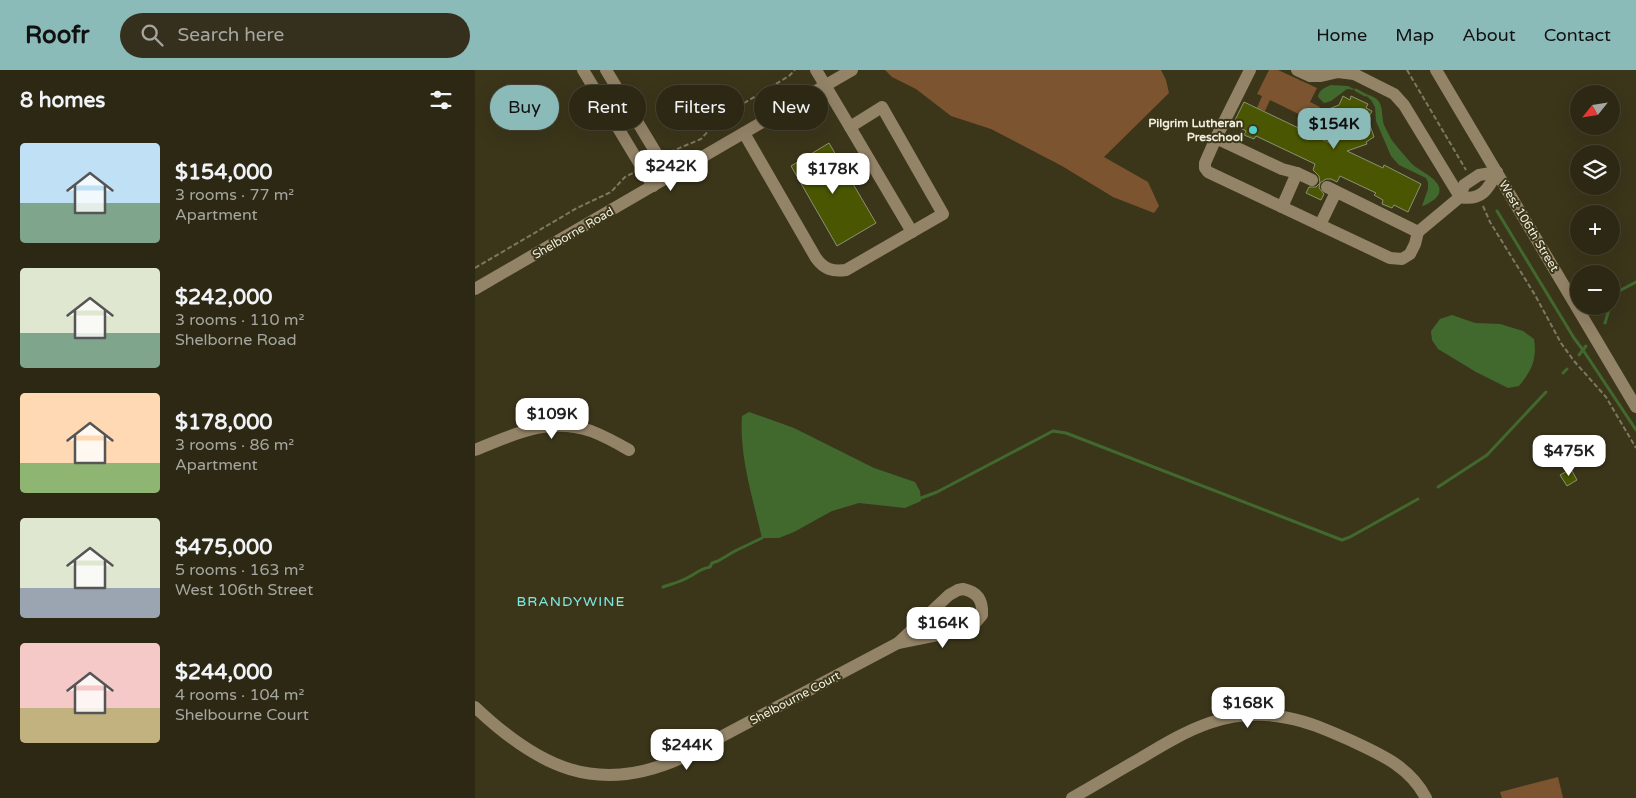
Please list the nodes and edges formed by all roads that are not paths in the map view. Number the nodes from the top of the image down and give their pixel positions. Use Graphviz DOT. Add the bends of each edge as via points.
graph roads {
  1 [pos="583,70"];
  2 [pos="606,70"];
  3 [pos="816,70"];
  4 [pos="852,70"];
  5 [pos="1250,70"];
  6 [pos="1297,70"];
  7 [pos="1436,70"];
  8 [pos="592,85"];
  9 [pos="615,85"];
  10 [pos="824,85"];
  11 [pos="827,85"];
  12 [pos="828,91"];
  13 [pos="754,127"];
  14 [pos="850,127"];
  15 [pos="619,130"];
  16 [pos="643,130"];
  17 [pos="744,133"];
  18 [pos="1216,138"];
  19 [pos="1497,172"];
  20 [pos="1297,173"];
  21 [pos="671,176"];
  22 [pos="1312,180"];
  23 [pos="653,186"];
  24 [pos="1459,198"];
  25 [pos="1282,207"];
  26 [pos="1321,225"];
  27 [pos="912,232"];
  28 [pos="1418,232"];
  29 [pos="475,289"];
  30 [pos="1636,407"];
  31 [pos="475,450"];
  32 [pos="629,450"];
  33 [pos="898,643"];
  34 [pos="475,707"];
  35 [pos="1071,798"];
  36 [pos="1426,798"];
  1 -- 8 [label="street"];
  2 -- 9 [label="street"];
  3 -- 10 [label="street"];
  4 -- 11 [label="street, Shelborne Road"];
  5 -- 18 [label="street"];
  6 -- 24 [label="street" via="1311,76 1338,72 1354,74 1394,94 1404,105"];
  7 -- 19 [label="street, West 106th Street"];
  12 -- 14 [label="street"];
  13 -- 17 [label="street, Shelborne Road"];
  14 -- 27 [label="street"];
  14 -- 27 [label="street" via="882,107 943,214"];
  15 -- 23 [label="street"];
  16 -- 21 [label="street"];
  17 -- 21 [label="street, Shelborne Road"];
  17 -- 27 [label="street" via="816,258 825,268 846,270"];
  18 -- 20 [label="street"];
  18 -- 25 [label="street" via="1205,163 1208,172"];
  19 -- 24 [label="street" via="1479,175 1465,185"];
  19 -- 30 [label="street, West 106th Street"];
  20 -- 22 [label="street"];
  20 -- 25 [label="street"];
  21 -- 23 [label="street, Shelborne Road"];
  23 -- 29 [label="street, Shelborne Road"];
  24 -- 28 [label="street"];
  25 -- 26 [label="street"];
  26 -- 28 [label="street" via="1397,259 1410,254"];
  26 -- 28 [label="street" via="1331,189"];
  31 -- 32 [label="street" via="542,426 591,431"];
  33 -- 33 [label="street, Shelbourne Court" via="972,627 982,615 979,598 968,590 954,592"];
  33 -- 34 [label="street, Shelbourne Court" via="681,758 628,774 585,773 545,760 518,743"];
  35 -- 36 [label="street" via="1192,729 1223,718 1268,715 1310,724 1383,755 1411,776"];
}
